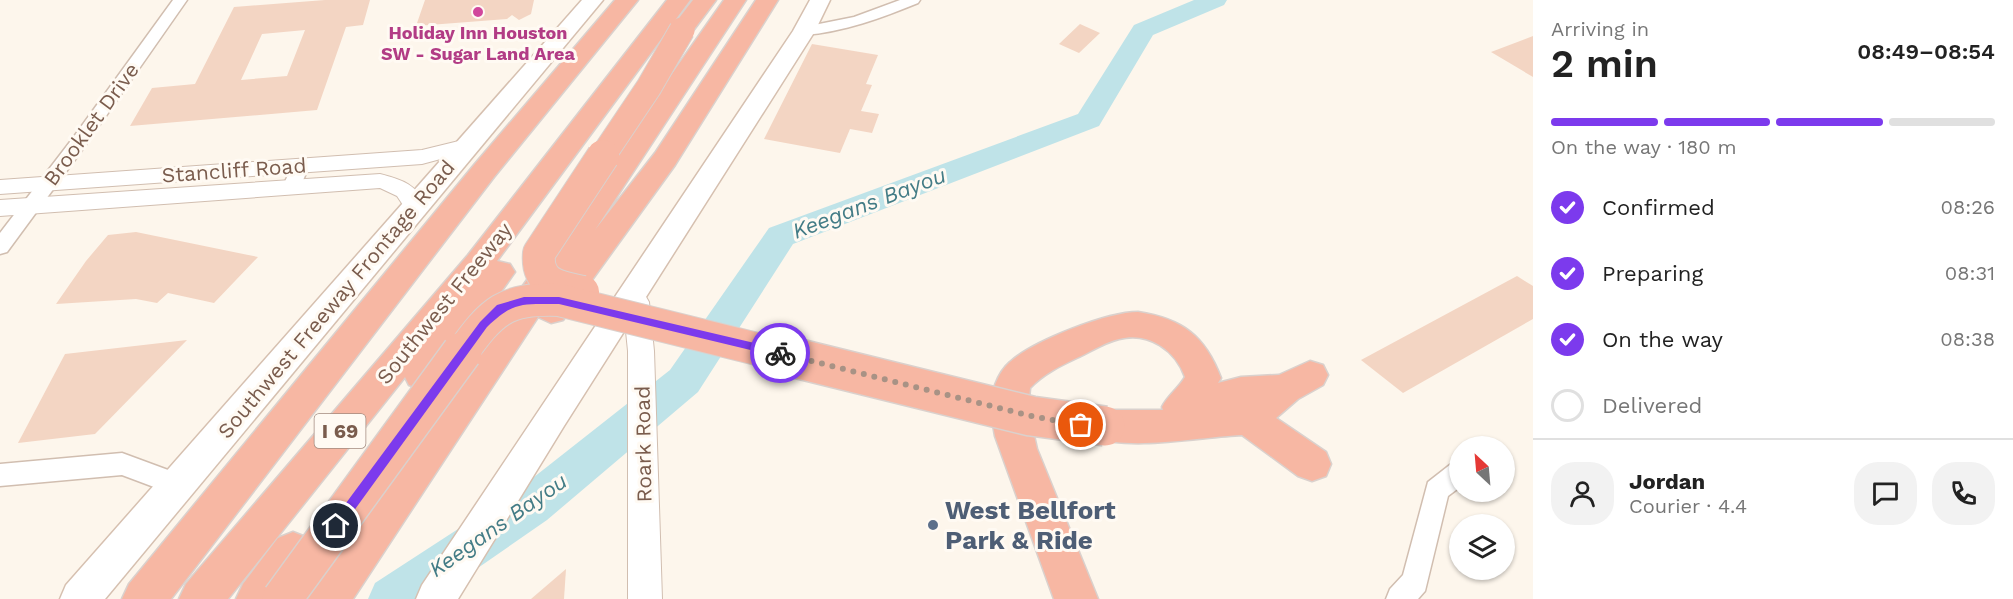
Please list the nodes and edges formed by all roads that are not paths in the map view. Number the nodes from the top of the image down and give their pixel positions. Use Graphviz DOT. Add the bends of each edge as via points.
graph roads {
  1 [pos="180,0"];
  2 [pos="593,0"];
  3 [pos="627,0"];
  4 [pos="648,0"];
  5 [pos="705,0"];
  6 [pos="735,0"];
  7 [pos="766,0"];
  8 [pos="820,0"];
  9 [pos="913,0"];
  10 [pos="681,15"];
  11 [pos="804,31"];
  12 [pos="467,145"];
  13 [pos="296,176"];
  14 [pos="48,184"];
  15 [pos="0,187"];
  16 [pos="31,206"];
  17 [pos="415,206"];
  18 [pos="0,208"];
  19 [pos="0,247"];
  20 [pos="479,262"];
  21 [pos="634,290"];
  22 [pos="503,342"];
  23 [pos="1298,382"];
  24 [pos="1182,406"];
  25 [pos="1245,406"];
  26 [pos="1011,407"];
  27 [pos="1104,420"];
  28 [pos="1312,464"];
  29 [pos="0,475"];
  30 [pos="1449,480"];
  31 [pos="178,485"];
  32 [pos="80,599"];
  33 [pos="144,599"];
  34 [pos="201,599"];
  35 [pos="258,599"];
  36 [pos="282,599"];
  37 [pos="328,599"];
  38 [pos="436,599"];
  39 [pos="645,599"];
  40 [pos="1076,599"];
  41 [pos="1091,599"];
  42 [pos="1400,599"];
  1 -- 14 [label="street, Brooklet Drive"];
  2 -- 12 [label="main road, Southwest Freeway Frontage Road"];
  3 -- 33 [label="highway" via="484,171"];
  4 -- 20 [label="highway" via="486,225"];
  5 -- 10 [label="highway"];
  6 -- 22 [label="highway"];
  7 -- 22 [label="highway" via="665,159 604,243 543,322"];
  8 -- 11 [label="main road"];
  9 -- 11 [label="street" via="845,24"];
  10 -- 20 [label="highway, Southwest Freeway / I 69"];
  10 -- 27 [label="highway, bridge" via="666,62 539,253 537,264 548,282"];
  10 -- 35 [label="highway, bridge" via="603,129"];
  11 -- 21 [label="main road"];
  12 -- 13 [label="street, Stancliff Road" via="422,157"];
  12 -- 17 [label="main road, Southwest Freeway Frontage Road"];
  13 -- 14 [label="street, Stancliff Road"];
  13 -- 16 [label="street, Stancliff Road"];
  13 -- 17 [label="street, Stancliff Road" via="398,185 410,193"];
  14 -- 15 [label="street, Stancliff Road"];
  14 -- 16 [label="street, Brooklet Drive"];
  16 -- 18 [label="street, Stancliff Road"];
  16 -- 19 [label="street, Brooklet Drive"];
  17 -- 31 [label="main road, Southwest Freeway Frontage Road"];
  20 -- 34 [label="highway, Southwest Freeway / I 69"];
  21 -- 38 [label="main road"];
  21 -- 39 [label="street, Roark Road" via="641,351"];
  22 -- 37 [label="highway"];
  23 -- 25 [label="highway"];
  24 -- 25 [label="highway"];
  24 -- 26 [label="highway" via="1192,398 1203,378 1192,354 1180,341 1143,325 1096,333 1038,361 1022,373 1010,393"];
  24 -- 27 [label="highway"];
  25 -- 27 [label="highway" via="1210,420 1178,426"];
  25 -- 28 [label="highway"];
  26 -- 40 [label="highway" via="1019,452"];
  26 -- 41 [label="highway" via="1042,470"];
  27 -- 36 [label="highway, bridge" via="1031,416 559,300 524,300 501,308 483,324"];
  29 -- 31 [label="street" via="122,464"];
  30 -- 42 [label="street" via="1437,490 1415,582"];
  31 -- 32 [label="main road, Southwest Freeway Frontage Road"];
}
